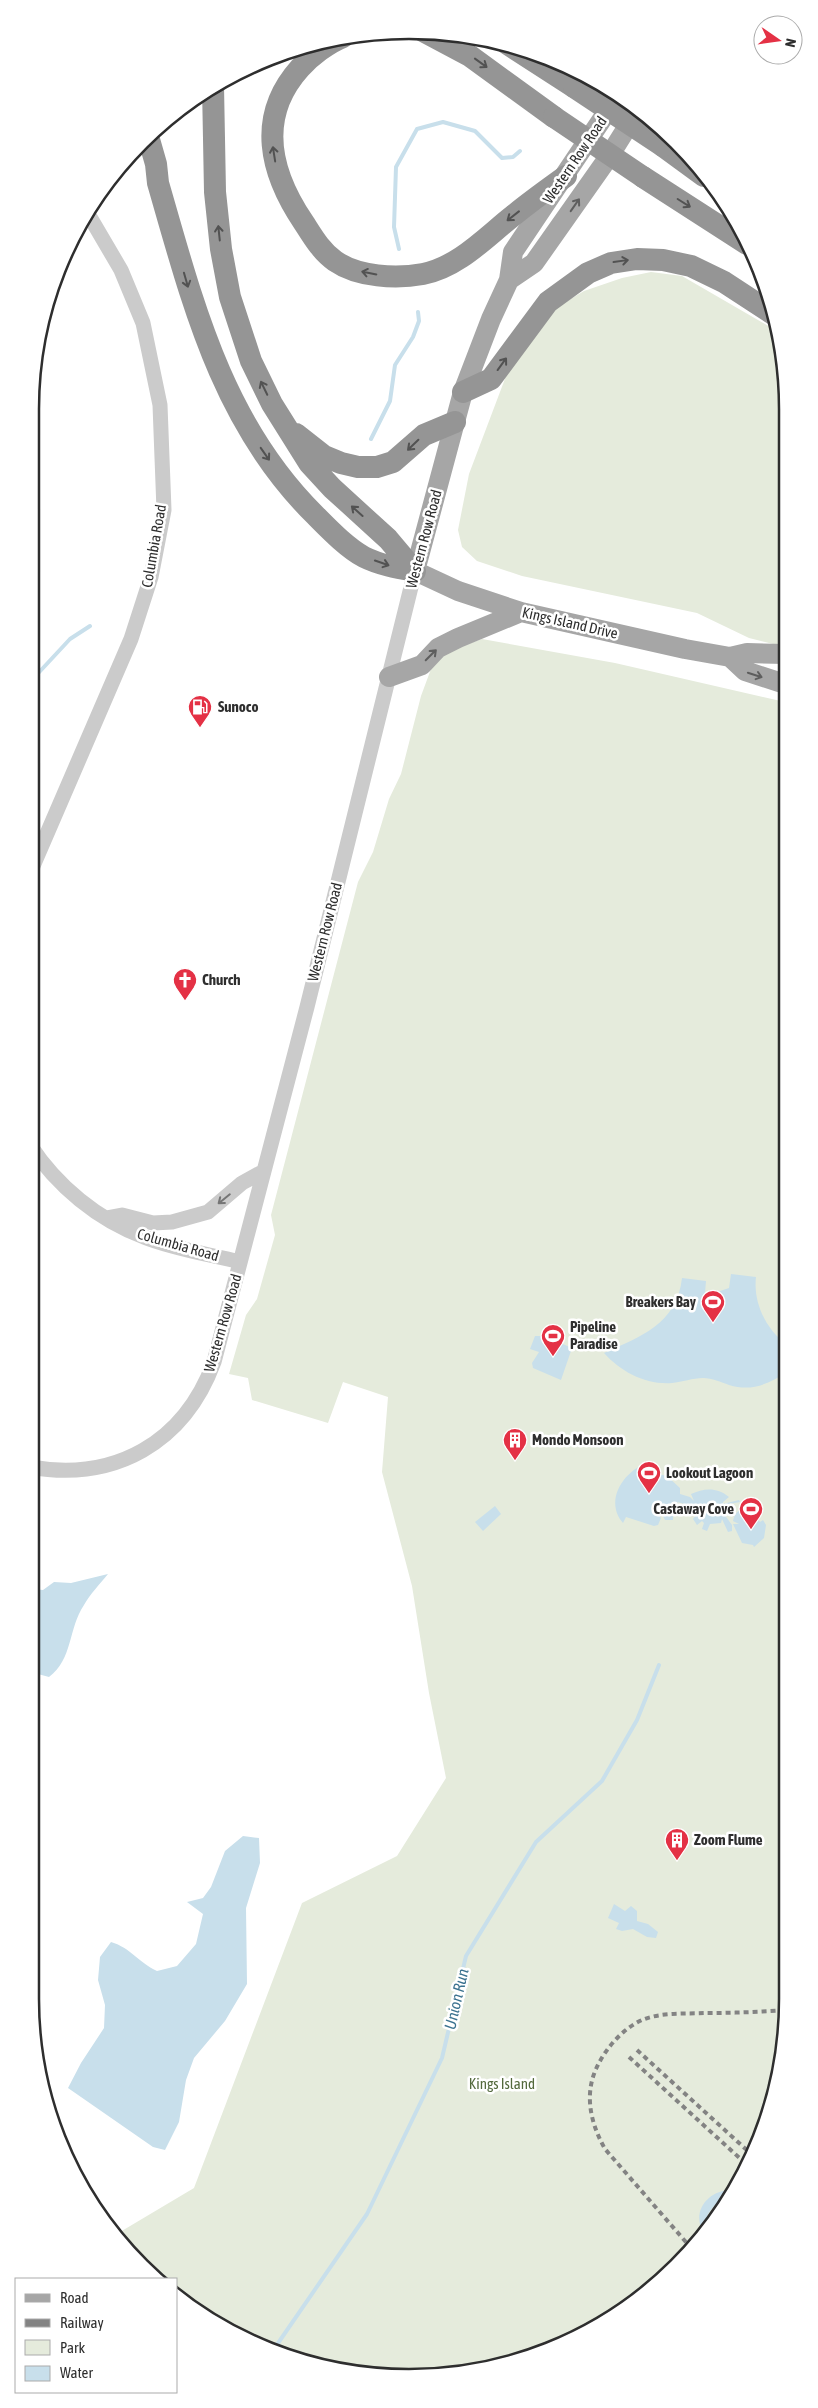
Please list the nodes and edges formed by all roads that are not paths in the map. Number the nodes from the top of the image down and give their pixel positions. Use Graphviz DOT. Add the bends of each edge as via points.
graph roads {
  1 [pos="441,41"];
  2 [pos="325,49"];
  3 [pos="531,59"];
  4 [pos="213,95"];
  5 [pos="615,101"];
  6 [pos="635,115"];
  7 [pos="150,144"];
  8 [pos="683,161"];
  9 [pos="566,176"];
  10 [pos="91,219"];
  11 [pos="737,238"];
  12 [pos="509,280"];
  13 [pos="766,309"];
  14 [pos="464,392"];
  15 [pos="455,422"];
  16 [pos="290,429"];
  17 [pos="415,571"];
  18 [pos="521,612"];
  19 [pos="779,654"];
  20 [pos="730,657"];
  21 [pos="389,677"];
  22 [pos="779,682"];
  23 [pos="39,852"];
  24 [pos="39,1156"];
  25 [pos="264,1170"];
  26 [pos="106,1218"];
  27 [pos="240,1262"];
  28 [pos="39,1468"];
  1 -- 11 [label="highway, one-way, bridge" via="470,56 554,117"];
  9 -- 2 [label="highway, one-way" via="445,267 424,274 395,277 363,272 336,261 318,246 292,205 277,174 272,138 276,105 288,81 308,59"];
  3 -- 8 [label="highway, bridge"];
  16 -- 4 [label="highway, one-way" via="272,404 251,360 230,296 220,249 215,192"];
  5 -- 9 [label="main road, Western Row Road"];
  12 -- 6 [label="main road, Western Row Road, one-way" via="534,263"];
  7 -- 17 [label="highway, one-way" via="158,183 196,313 226,388 255,441 302,502 340,538 364,557"];
  9 -- 12 [label="main road, Western Row Road" via="513,252"];
  10 -- 23 [label="street, Columbia Road" via="121,270 143,323 160,405 164,510 151,577 131,639"];
  12 -- 14 [label="main road, Western Row Road"];
  14 -- 13 [label="highway, one-way" via="491,379 548,302 588,273 611,263 636,259 692,266"];
  14 -- 15 [label="main road, Western Row Road"];
  15 -- 16 [label="highway, one-way" via="424,435 393,462 377,467 358,467 324,456"];
  15 -- 17 [label="main road, Western Row Road"];
  17 -- 16 [label="highway, one-way" via="388,539 309,463 295,444"];
  17 -- 18 [label="main road, Kings Island Drive" via="458,591"];
  17 -- 21 [label="street, Western Row Road"];
  18 -- 20 [label="main road, Kings Island Drive" via="676,648"];
  21 -- 18 [label="main road, one-way" via="422,665 438,648 458,638"];
  19 -- 20 [label="main road, Kings Island Drive" via="747,653"];
  20 -- 22 [label="main road, one-way" via="745,672"];
  21 -- 25 [label="street, Western Row Road"];
  24 -- 26 [label="street, Columbia Road" via="57,1179"];
  25 -- 26 [label="street, one-way" via="242,1183 208,1212 172,1222 153,1223 122,1215"];
  25 -- 27 [label="street, Western Row Road"];
  26 -- 27 [label="street, Columbia Road" via="144,1237"];
  27 -- 28 [label="street, Western Row Road" via="205,1386 161,1439 126,1460 98,1468 68,1471"];
}
